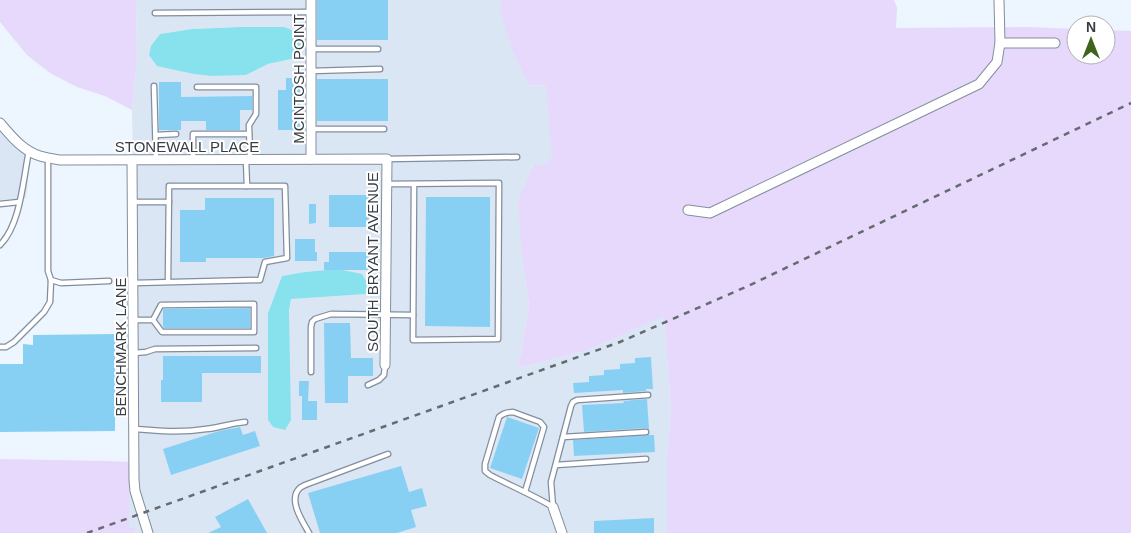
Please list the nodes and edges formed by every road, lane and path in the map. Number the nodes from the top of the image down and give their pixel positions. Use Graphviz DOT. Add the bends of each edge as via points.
graph roads {
  1 [pos="311,0"];
  2 [pos="999,0"];
  3 [pos="311,12"];
  4 [pos="155,13"];
  5 [pos="1000,43"];
  6 [pos="1055,43"];
  7 [pos="311,49"];
  8 [pos="378,49"];
  9 [pos="380,69"];
  10 [pos="311,71"];
  11 [pos="154,86"];
  12 [pos="197,86"];
  13 [pos="0,123"];
  14 [pos="311,129"];
  15 [pos="384,129"];
  16 [pos="156,134"];
  17 [pos="176,134"];
  18 [pos="249,134"];
  19 [pos="29,151"];
  20 [pos="517,157"];
  21 [pos="48,158"];
  22 [pos="248,159"];
  23 [pos="311,159"];
  24 [pos="387,159"];
  25 [pos="132,160"];
  26 [pos="156,160"];
  27 [pos="193,160"];
  28 [pos="386,184"];
  29 [pos="414,184"];
  30 [pos="247,186"];
  31 [pos="19,202"];
  32 [pos="133,202"];
  33 [pos="169,202"];
  34 [pos="0,204"];
  35 [pos="688,210"];
  36 [pos="0,245"];
  37 [pos="51,280"];
  38 [pos="109,281"];
  39 [pos="168,282"];
  40 [pos="134,283"];
  41 [pos="413,315"];
  42 [pos="385,316"];
  43 [pos="134,320"];
  44 [pos="153,320"];
  45 [pos="0,347"];
  46 [pos="256,348"];
  47 [pos="134,353"];
  48 [pos="385,365"];
  49 [pos="311,372"];
  50 [pos="368,385"];
  51 [pos="648,395"];
  52 [pos="245,422"];
  53 [pos="134,429"];
  54 [pos="646,432"];
  55 [pos="563,437"];
  56 [pos="388,454"];
  57 [pos="646,459"];
  58 [pos="556,465"];
  59 [pos="525,492"];
  60 [pos="553,507"];
  61 [pos="148,533"];
  62 [pos="309,533"];
  63 [pos="562,533"];
  1 -- 3 [label="street, MCINTOSH POINT"];
  2 -- 5 [label="street"];
  3 -- 4 [label="lane"];
  3 -- 7 [label="street, MCINTOSH POINT"];
  5 -- 6 [label="street"];
  5 -- 35 [label="street" via="997,62 978,84 710,213"];
  7 -- 8 [label="lane"];
  7 -- 10 [label="street, MCINTOSH POINT"];
  9 -- 10 [label="lane"];
  10 -- 14 [label="street, MCINTOSH POINT"];
  11 -- 16 [label="lane"];
  12 -- 18 [label="lane" via="256,87 256,114 249,125"];
  13 -- 19 [label="street, STONEWALL PLACE"];
  14 -- 15 [label="lane"];
  14 -- 23 [label="street, MCINTOSH POINT"];
  16 -- 17 [label="lane"];
  16 -- 26 [label="lane"];
  18 -- 22 [label="lane"];
  18 -- 27 [label="lane" via="193,134"];
  19 -- 21 [label="street, STONEWALL PLACE"];
  19 -- 31 [label="lane"];
  20 -- 24 [label="lane"];
  21 -- 25 [label="street, STONEWALL PLACE"];
  21 -- 37 [label="lane" via="48,271"];
  22 -- 23 [label="street, STONEWALL PLACE"];
  22 -- 27 [label="street, STONEWALL PLACE"];
  22 -- 30 [label="lane"];
  23 -- 24 [label="street, STONEWALL PLACE"];
  24 -- 28 [label="street, SOUTH BRYANT AVENUE"];
  25 -- 26 [label="street, STONEWALL PLACE"];
  25 -- 32 [label="street, BENCHMARK LANE"];
  26 -- 27 [label="street, STONEWALL PLACE"];
  28 -- 29 [label="lane"];
  28 -- 42 [label="street, SOUTH BRYANT AVENUE"];
  29 -- 41 [label="lane"];
  29 -- 41 [label="lane" via="499,183 498,339 413,340"];
  30 -- 33 [label="lane" via="169,186"];
  30 -- 39 [label="lane" via="285,186 287,258 265,262 260,280"];
  31 -- 34 [label="lane"];
  31 -- 36 [label="lane" via="10,230"];
  32 -- 33 [label="lane"];
  32 -- 40 [label="street, BENCHMARK LANE"];
  33 -- 39 [label="lane"];
  37 -- 38 [label="lane" via="61,283"];
  37 -- 45 [label="lane" via="50,302 44,312 14,342"];
  39 -- 40 [label="lane"];
  40 -- 43 [label="street, BENCHMARK LANE"];
  41 -- 42 [label="lane"];
  42 -- 48 [label="street, SOUTH BRYANT AVENUE"];
  42 -- 49 [label="lane" via="331,314 315,319 311,327"];
  43 -- 44 [label="lane"];
  43 -- 47 [label="street, BENCHMARK LANE"];
  44 -- 44 [label="lane" via="162,332 254,332 254,304 161,305"];
  46 -- 47 [label="lane" via="155,349"];
  47 -- 53 [label="street, BENCHMARK LANE"];
  48 -- 50 [label="lane" via="384,375"];
  51 -- 55 [label="lane" via="577,400 571,406"];
  52 -- 53 [label="lane" via="205,430 160,432"];
  53 -- 61 [label="street, BENCHMARK LANE" via="135,491"];
  54 -- 55 [label="lane"];
  55 -- 58 [label="lane"];
  56 -- 62 [label="lane" via="298,490 297,508"];
  57 -- 58 [label="lane"];
  58 -- 60 [label="lane" via="551,482"];
  59 -- 59 [label="lane" via="488,474 484,468 501,414 513,412 540,422 544,427"];
  59 -- 60 [label="lane"];
  60 -- 63 [label="street"];
}
